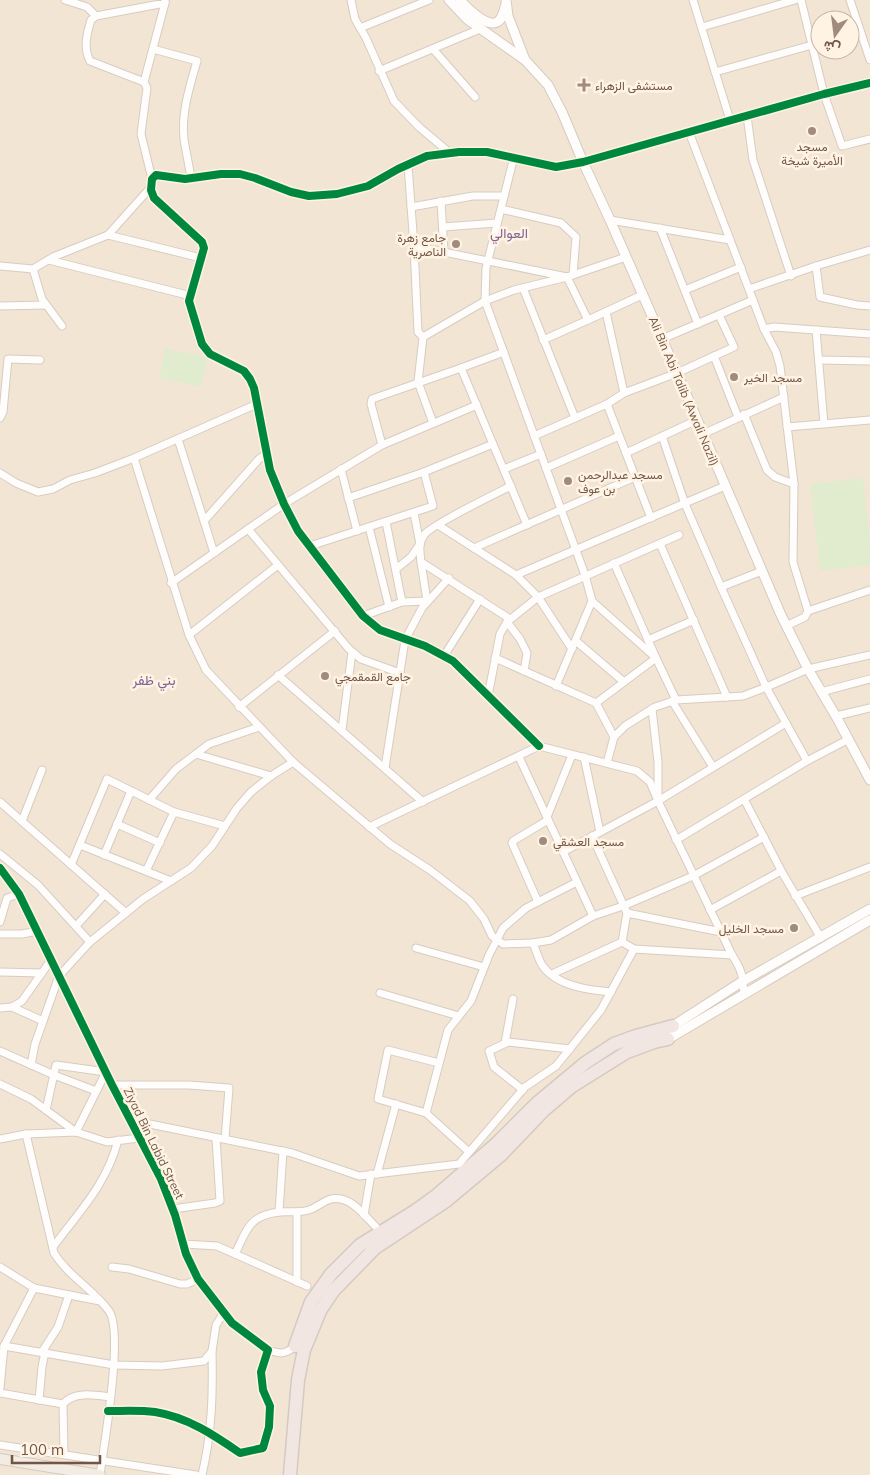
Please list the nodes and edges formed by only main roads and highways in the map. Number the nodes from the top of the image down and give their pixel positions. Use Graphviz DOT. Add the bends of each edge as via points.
graph roads {
  1 [pos="449,0"];
  2 [pos="460,0"];
  3 [pos="506,1"];
  4 [pos="525,60"];
  5 [pos="870,780"];
  6 [pos="870,909"];
  7 [pos="870,920"];
  8 [pos="672,1026"];
  9 [pos="668,1039"];
  10 [pos="294,1346"];
  11 [pos="0,1459"];
  12 [pos="100,1474"];
  13 [pos="290,1475"];
  1 -- 4 [label="main road" via="480,29"];
  2 -- 3 [label="main road" via="493,24 502,16"];
  3 -- 4 [label="main road, Ali Bin Abi Talib (Awali Nazil)" via="508,16"];
  4 -- 5 [label="main road, Ali Bin Abi Talib (Awali Nazil)" via="548,84 562,112 786,626"];
  6 -- 8 [label="main road"];
  7 -- 9 [label="main road"];
  8 -- 10 [label="highway" via="614,1044 585,1063 536,1103 496,1144 437,1195 360,1246 331,1274 310,1302"];
  9 -- 13 [label="highway" via="627,1052 571,1087 501,1155 446,1202 375,1248 334,1290 321,1309 304,1350 298,1380"];
  11 -- 12 [label="main road"];
}
